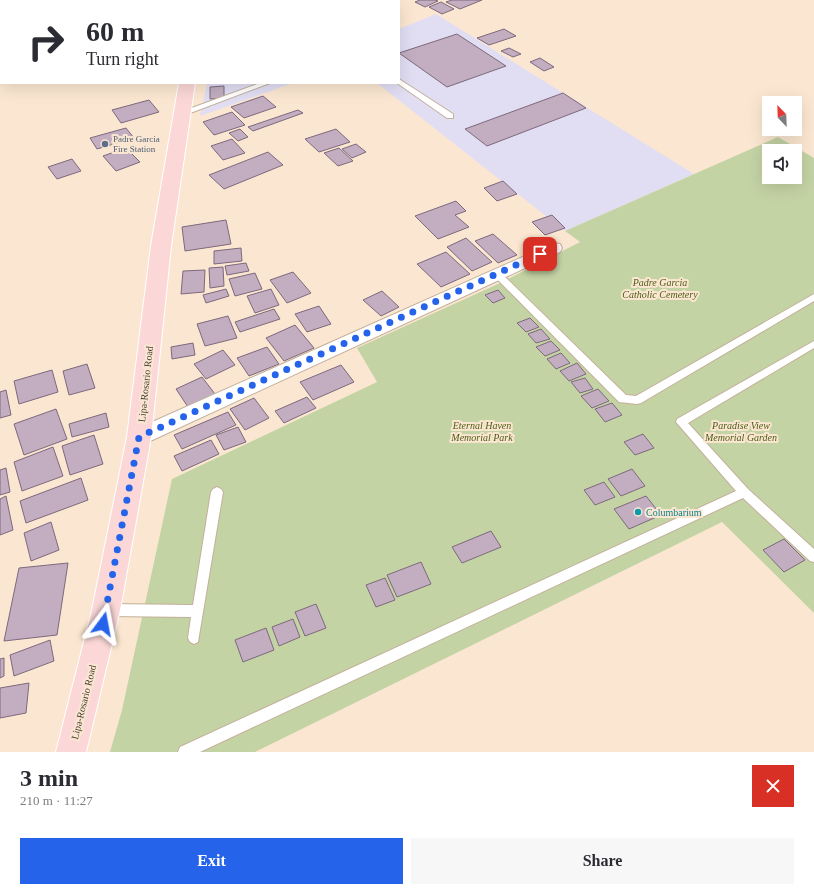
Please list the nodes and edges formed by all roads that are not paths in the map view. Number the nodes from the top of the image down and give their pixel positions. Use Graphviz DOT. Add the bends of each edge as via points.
graph roads {
  1 [pos="400,82"];
  2 [pos="187,84"];
  3 [pos="264,84"];
  4 [pos="182,113"];
  5 [pos="450,116"];
  6 [pos="554,248"];
  7 [pos="496,273"];
  8 [pos="814,298"];
  9 [pos="814,344"];
  10 [pos="139,437"];
  11 [pos="217,492"];
  12 [pos="744,492"];
  13 [pos="814,557"];
  14 [pos="106,610"];
  15 [pos="198,611"];
  16 [pos="194,638"];
  17 [pos="71,752"];
  18 [pos="185,752"];
  1 -- 5 [label="lane"];
  2 -- 4 [label="main road, Lipa-Rosario Road"];
  3 -- 4 [label="lane"];
  4 -- 10 [label="main road, Lipa-Rosario Road" via="161,246"];
  6 -- 7 [label="street"];
  7 -- 8 [label="lane" via="623,399 637,400"];
  7 -- 10 [label="street"];
  9 -- 12 [label="lane" via="681,422"];
  10 -- 14 [label="main road, Lipa-Rosario Road"];
  11 -- 15 [label="lane"];
  12 -- 13 [label="lane"];
  12 -- 18 [label="lane"];
  14 -- 15 [label="lane"];
  14 -- 17 [label="main road, Lipa-Rosario Road"];
  15 -- 16 [label="lane"];
}
